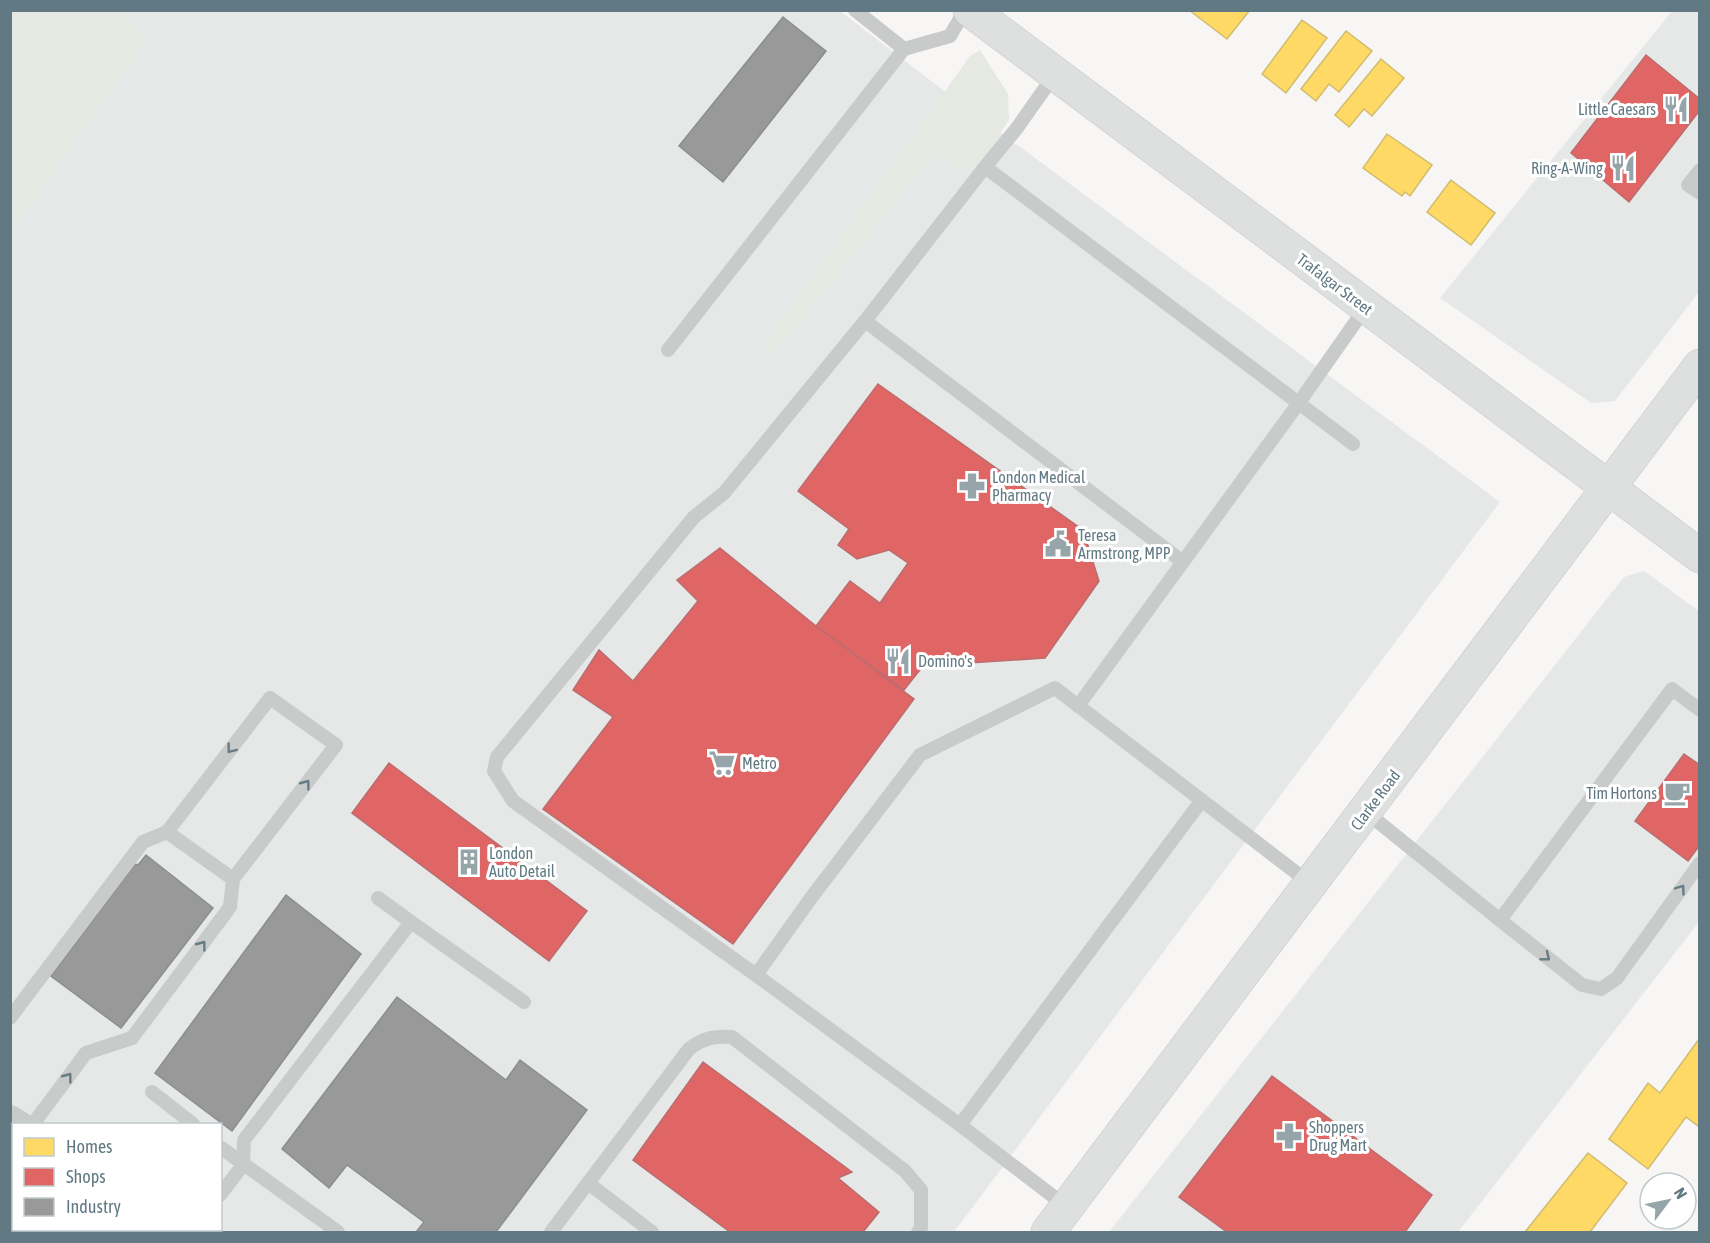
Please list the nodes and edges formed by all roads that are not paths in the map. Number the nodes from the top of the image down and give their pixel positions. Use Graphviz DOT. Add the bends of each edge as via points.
graph roads {
  1 [pos="855,10"];
  2 [pos="965,10"];
  3 [pos="970,10"];
  4 [pos="904,49"];
  5 [pos="1055,74"];
  6 [pos="986,167"];
  7 [pos="1700,170"];
  8 [pos="1700,193"];
  9 [pos="1366,307"];
  10 [pos="865,321"];
  11 [pos="668,350"];
  12 [pos="1700,366"];
  13 [pos="1298,404"];
  14 [pos="1353,444"];
  15 [pos="1608,488"];
  16 [pos="1700,556"];
  17 [pos="1183,562"];
  18 [pos="1078,706"];
  19 [pos="1700,710"];
  20 [pos="1202,801"];
  21 [pos="1366,812"];
  22 [pos="167,832"];
  23 [pos="1700,863"];
  24 [pos="233,879"];
  25 [pos="1311,884"];
  26 [pos="378,898"];
  27 [pos="1500,920"];
  28 [pos="411,922"];
  29 [pos="756,975"];
  30 [pos="524,1002"];
  31 [pos="10,1018"];
  32 [pos="152,1092"];
  33 [pos="34,1123"];
  34 [pos="191,1123"];
  35 [pos="960,1125"];
  36 [pos="222,1149"];
  37 [pos="243,1165"];
  38 [pos="588,1183"];
  39 [pos="222,1192"];
  40 [pos="1058,1220"];
  41 [pos="338,1233"];
  42 [pos="551,1233"];
  43 [pos="652,1233"];
  44 [pos="918,1233"];
  1 -- 4 [label="lane"];
  2 -- 4 [label="lane" via="950,36"];
  3 -- 5 [label="main road, Trafalgar Street"];
  4 -- 11 [label="lane"];
  5 -- 6 [label="lane"];
  5 -- 9 [label="main road, Trafalgar Street"];
  6 -- 10 [label="lane"];
  6 -- 13 [label="lane"];
  7 -- 8 [label="lane" via="1688,185"];
  9 -- 13 [label="lane"];
  9 -- 15 [label="main road, Trafalgar Street"];
  10 -- 17 [label="lane"];
  10 -- 29 [label="lane" via="724,493 694,517 497,758 494,771 513,801"];
  12 -- 15 [label="main road, Clarke Road"];
  13 -- 14 [label="lane"];
  13 -- 17 [label="lane"];
  15 -- 16 [label="main road, Trafalgar Street"];
  15 -- 21 [label="main road, Clarke Road"];
  17 -- 18 [label="lane"];
  18 -- 20 [label="lane"];
  18 -- 29 [label="lane" via="1055,687 920,755"];
  19 -- 27 [label="lane" via="1672,689"];
  20 -- 25 [label="lane"];
  20 -- 35 [label="lane"];
  21 -- 25 [label="main road, Clarke Road"];
  21 -- 27 [label="lane"];
  22 -- 24 [label="lane"];
  24 -- 22 [label="lane, one-way" via="336,745 270,698"];
  22 -- 31 [label="lane" via="143,842"];
  27 -- 23 [label="lane, one-way" via="1582,985 1601,989 1617,978"];
  33 -- 24 [label="lane, one-way" via="86,1053 132,1038 230,907"];
  25 -- 40 [label="main road, Clarke Road"];
  26 -- 28 [label="lane"];
  28 -- 30 [label="lane"];
  28 -- 37 [label="lane" via="244,1140"];
  29 -- 35 [label="lane"];
  32 -- 34 [label="lane"];
  35 -- 40 [label="lane"];
  36 -- 37 [label="lane"];
  37 -- 39 [label="lane"];
  37 -- 41 [label="lane"];
  38 -- 42 [label="lane"];
  38 -- 43 [label="lane"];
  38 -- 44 [label="lane" via="689,1049 716,1036 732,1037 905,1171 921,1190"];
}
